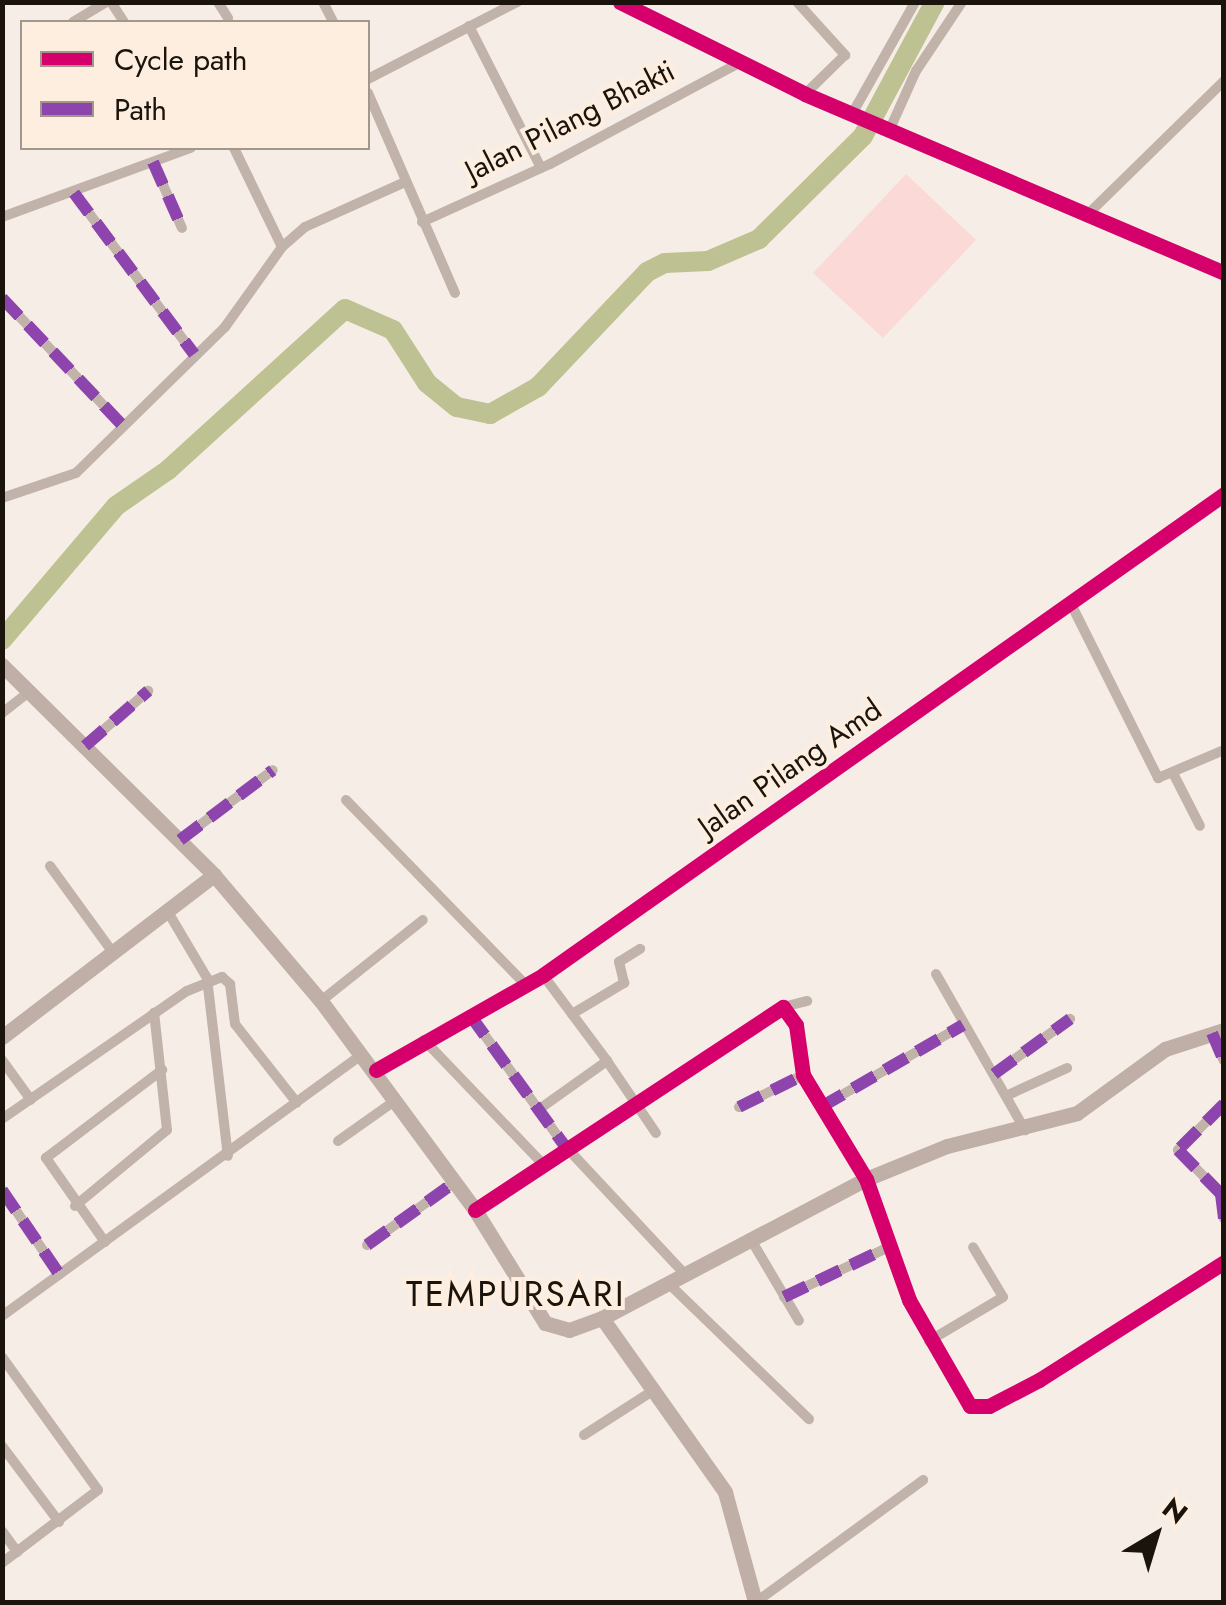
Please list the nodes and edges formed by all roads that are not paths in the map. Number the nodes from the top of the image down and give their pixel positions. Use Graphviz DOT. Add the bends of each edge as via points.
graph roads {
  1 [pos="108,2"];
  2 [pos="218,2"];
  3 [pos="516,2"];
  4 [pos="620,2"];
  5 [pos="797,2"];
  6 [pos="915,2"];
  7 [pos="962,2"];
  8 [pos="228,18"];
  9 [pos="76,20"];
  10 [pos="470,26"];
  11 [pos="739,63"];
  12 [pos="370,78"];
  13 [pos="1224,80"];
  14 [pos="805,94"];
  15 [pos="370,98"];
  16 [pos="856,116"];
  17 [pos="886,130"];
  18 [pos="186,150"];
  19 [pos="235,150"];
  20 [pos="153,162"];
  21 [pos="540,168"];
  22 [pos="405,182"];
  23 [pos="74,193"];
  24 [pos="1086,216"];
  25 [pos="2,218"];
  26 [pos="422,222"];
  27 [pos="182,228"];
  28 [pos="282,248"];
  29 [pos="1224,272"];
  30 [pos="455,293"];
  31 [pos="2,298"];
  32 [pos="194,354"];
  33 [pos="123,426"];
  34 [pos="1224,494"];
  35 [pos="2,498"];
  36 [pos="1071,604"];
  37 [pos="3,666"];
  38 [pos="148,691"];
  39 [pos="29,692"];
  40 [pos="2,713"];
  41 [pos="85,746"];
  42 [pos="1224,750"];
  43 [pos="273,770"];
  44 [pos="1174,775"];
  45 [pos="346,800"];
  46 [pos="1200,826"];
  47 [pos="180,840"];
  48 [pos="50,866"];
  49 [pos="214,875"];
  50 [pos="168,912"];
  51 [pos="423,920"];
  52 [pos="640,948"];
  53 [pos="114,954"];
  54 [pos="543,974"];
  55 [pos="936,974"];
  56 [pos="208,978"];
  57 [pos="526,985"];
  58 [pos="321,1001"];
  59 [pos="807,1001"];
  60 [pos="782,1007"];
  61 [pos="154,1014"];
  62 [pos="572,1014"];
  63 [pos="470,1015"];
  64 [pos="1070,1019"];
  65 [pos="963,1024"];
  66 [pos="1218,1032"];
  67 [pos="2,1038"];
  68 [pos="424,1040"];
  69 [pos="363,1054"];
  70 [pos="2,1060"];
  71 [pos="607,1061"];
  72 [pos="1224,1062"];
  73 [pos="1067,1068"];
  74 [pos="162,1070"];
  75 [pos="376,1070"];
  76 [pos="803,1074"];
  77 [pos="994,1074"];
  78 [pos="1008,1096"];
  79 [pos="32,1100"];
  80 [pos="397,1100"];
  81 [pos="636,1101"];
  82 [pos="297,1103"];
  83 [pos="1224,1104"];
  84 [pos="821,1107"];
  85 [pos="739,1108"];
  86 [pos="538,1110"];
  87 [pos="2,1120"];
  88 [pos="1026,1131"];
  89 [pos="656,1133"];
  90 [pos="338,1140"];
  91 [pos="565,1146"];
  92 [pos="228,1156"];
  93 [pos="541,1162"];
  94 [pos="866,1179"];
  95 [pos="455,1182"];
  96 [pos="2,1190"];
  97 [pos="75,1206"];
  98 [pos="475,1210"];
  99 [pos="1224,1218"];
  100 [pos="750,1238"];
  101 [pos="105,1242"];
  102 [pos="367,1246"];
  103 [pos="890,1246"];
  104 [pos="973,1247"];
  105 [pos="1224,1262"];
  106 [pos="684,1273"];
  107 [pos="59,1274"];
  108 [pos="668,1283"];
  109 [pos="784,1297"];
  110 [pos="2,1316"];
  111 [pos="602,1318"];
  112 [pos="799,1322"];
  113 [pos="929,1341"];
  114 [pos="2,1357"];
  115 [pos="13,1371"];
  116 [pos="2,1379"];
  117 [pos="650,1392"];
  118 [pos="808,1419"];
  119 [pos="584,1435"];
  120 [pos="2,1446"];
  121 [pos="923,1480"];
  122 [pos="59,1522"];
  123 [pos="2,1531"];
  124 [pos="18,1552"];
  125 [pos="2,1563"];
  126 [pos="755,1602"];
  1 -- 9 [label="street"];
  2 -- 8 [label="street"];
  3 -- 10 [label="street"];
  4 -- 11 [label="street"];
  5 -- 14 [label="street" via="845,55"];
  6 -- 16 [label="street"];
  7 -- 17 [label="street"];
  10 -- 12 [label="street"];
  10 -- 21 [label="street"];
  11 -- 14 [label="street"];
  11 -- 21 [label="street, Jalan Pilang Bhakti"];
  13 -- 24 [label="street"];
  14 -- 16 [label="street"];
  15 -- 22 [label="street"];
  16 -- 17 [label="street"];
  17 -- 24 [label="street"];
  18 -- 20 [label="street"];
  19 -- 28 [label="street"];
  20 -- 23 [label="street"];
  20 -- 27 [label="street"];
  21 -- 26 [label="street, Jalan Pilang Bhakti"];
  22 -- 26 [label="street"];
  22 -- 28 [label="street" via="305,227"];
  23 -- 25 [label="street"];
  23 -- 32 [label="street"];
  24 -- 29 [label="street"];
  26 -- 30 [label="street"];
  28 -- 32 [label="street" via="235,316"];
  31 -- 33 [label="street"];
  32 -- 33 [label="street"];
  33 -- 35 [label="street" via="66,480"];
  34 -- 36 [label="street, Jalan Pilang Amd"];
  36 -- 44 [label="street" via="1156,775"];
  36 -- 54 [label="street, Jalan Pilang Amd"];
  37 -- 39 [label="street"];
  38 -- 41 [label="street"];
  39 -- 40 [label="street"];
  39 -- 41 [label="street"];
  41 -- 47 [label="street"];
  42 -- 44 [label="street"];
  43 -- 47 [label="street"];
  44 -- 46 [label="street"];
  45 -- 57 [label="street"];
  47 -- 49 [label="street"];
  48 -- 53 [label="street"];
  49 -- 50 [label="street"];
  49 -- 58 [label="street"];
  50 -- 53 [label="street"];
  50 -- 56 [label="street"];
  51 -- 58 [label="street"];
  52 -- 62 [label="street" via="620,961 626,982"];
  53 -- 67 [label="street"];
  54 -- 57 [label="street, Jalan Pilang Amd"];
  54 -- 62 [label="street"];
  55 -- 65 [label="street"];
  56 -- 61 [label="street"];
  56 -- 82 [label="street" via="228,980 235,1024"];
  56 -- 92 [label="street"];
  57 -- 63 [label="street, Jalan Pilang Amd"];
  58 -- 69 [label="street"];
  59 -- 60 [label="street"];
  60 -- 76 [label="street" via="796,1025"];
  60 -- 81 [label="street"];
  61 -- 74 [label="street"];
  61 -- 79 [label="street"];
  62 -- 71 [label="street"];
  63 -- 68 [label="street, Jalan Pilang Amd"];
  63 -- 86 [label="street"];
  64 -- 77 [label="street"];
  65 -- 77 [label="street"];
  65 -- 84 [label="street"];
  66 -- 72 [label="street"];
  66 -- 88 [label="street" via="1165,1049 1095,1102"];
  68 -- 75 [label="street, Jalan Pilang Amd"];
  68 -- 93 [label="street"];
  69 -- 75 [label="street"];
  69 -- 82 [label="street"];
  70 -- 79 [label="street"];
  71 -- 81 [label="street"];
  71 -- 86 [label="street"];
  73 -- 78 [label="street"];
  74 -- 97 [label="street" via="164,1134"];
  74 -- 97 [label="street" via="46,1155"];
  75 -- 80 [label="street"];
  76 -- 84 [label="street"];
  76 -- 85 [label="street"];
  77 -- 78 [label="street"];
  78 -- 88 [label="street"];
  79 -- 87 [label="street"];
  80 -- 90 [label="street"];
  80 -- 95 [label="street"];
  81 -- 89 [label="street"];
  81 -- 91 [label="street"];
  82 -- 92 [label="street"];
  83 -- 99 [label="street" via="1178,1150 1222,1194"];
  84 -- 94 [label="street"];
  86 -- 91 [label="street"];
  88 -- 94 [label="street" via="947,1146"];
  91 -- 93 [label="street"];
  91 -- 106 [label="street"];
  92 -- 101 [label="street"];
  93 -- 98 [label="street"];
  94 -- 100 [label="street"];
  94 -- 103 [label="street"];
  95 -- 98 [label="street"];
  95 -- 102 [label="street"];
  96 -- 107 [label="street"];
  97 -- 101 [label="street"];
  98 -- 111 [label="street" via="545,1323 569,1330"];
  100 -- 106 [label="street"];
  100 -- 109 [label="street"];
  101 -- 107 [label="street"];
  103 -- 109 [label="street"];
  103 -- 113 [label="street"];
  104 -- 113 [label="street" via="1002,1296"];
  105 -- 113 [label="street" via="989,1406 966,1403"];
  106 -- 108 [label="street"];
  107 -- 110 [label="street"];
  108 -- 111 [label="street"];
  108 -- 118 [label="street"];
  109 -- 112 [label="street"];
  111 -- 117 [label="street"];
  114 -- 115 [label="street"];
  115 -- 116 [label="street"];
  115 -- 122 [label="street" via="98,1490"];
  117 -- 119 [label="street"];
  117 -- 126 [label="street" via="729,1500"];
  120 -- 122 [label="street"];
  121 -- 126 [label="street"];
  122 -- 124 [label="street"];
  123 -- 124 [label="street"];
  124 -- 125 [label="street"];
}
